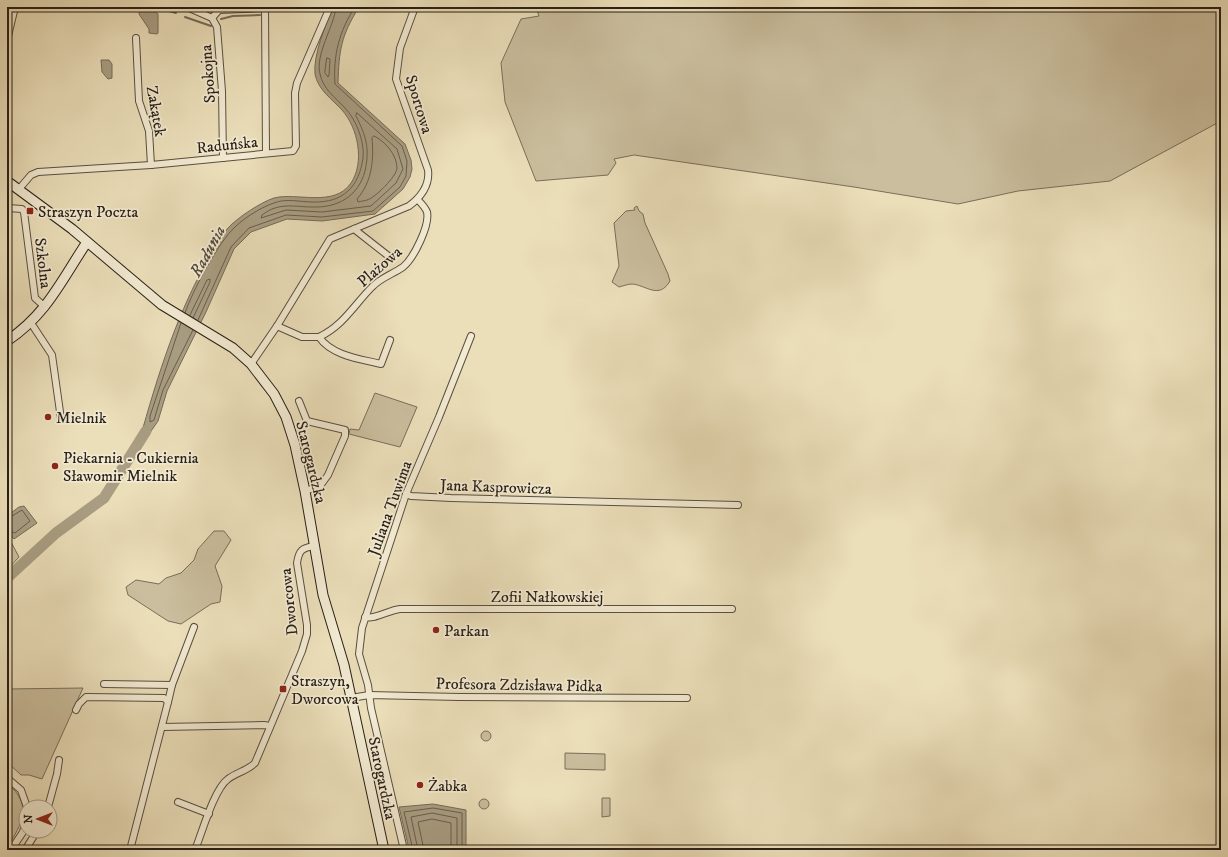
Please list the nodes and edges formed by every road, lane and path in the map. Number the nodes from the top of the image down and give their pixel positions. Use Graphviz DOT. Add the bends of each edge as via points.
graph roads {
  1 [pos="14,7"];
  2 [pos="187,7"];
  3 [pos="265,7"];
  4 [pos="330,7"];
  5 [pos="415,7"];
  6 [pos="212,18"];
  7 [pos="136,38"];
  8 [pos="7,40"];
  9 [pos="266,153"];
  10 [pos="223,158"];
  11 [pos="152,165"];
  12 [pos="7,181"];
  13 [pos="19,189"];
  14 [pos="418,200"];
  15 [pos="8,208"];
  16 [pos="354,229"];
  17 [pos="87,242"];
  18 [pos="391,258"];
  19 [pos="46,306"];
  20 [pos="31,323"];
  21 [pos="277,326"];
  22 [pos="471,336"];
  23 [pos="319,337"];
  24 [pos="390,340"];
  25 [pos="7,341"];
  26 [pos="251,364"];
  27 [pos="299,401"];
  28 [pos="61,419"];
  29 [pos="305,491"];
  30 [pos="406,494"];
  31 [pos="738,505"];
  32 [pos="314,546"];
  33 [pos="732,609"];
  34 [pos="365,617"];
  35 [pos="194,627"];
  36 [pos="104,684"];
  37 [pos="172,684"];
  38 [pos="369,695"];
  39 [pos="351,698"];
  40 [pos="687,698"];
  41 [pos="168,702"];
  42 [pos="76,710"];
  43 [pos="270,726"];
  44 [pos="162,727"];
  45 [pos="59,760"];
  46 [pos="7,778"];
  47 [pos="24,799"];
  48 [pos="50,799"];
  49 [pos="178,802"];
  50 [pos="209,814"];
  51 [pos="18,839"];
  52 [pos="32,839"];
  53 [pos="11,850"];
  54 [pos="25,850"];
  55 [pos="130,850"];
  56 [pos="195,850"];
  57 [pos="384,850"];
  58 [pos="404,850"];
  1 -- 8 [label="street"];
  2 -- 6 [label="street"];
  3 -- 6 [label="street" via="219,10"];
  3 -- 9 [label="street"];
  4 -- 9 [label="street, Raduńska" via="297,83 296,146 293,151"];
  5 -- 14 [label="street, Sportowa" via="400,48 396,79 426,162 428,180"];
  6 -- 10 [label="street, Spokojna" via="217,27 220,59"];
  7 -- 11 [label="street, Zakątek" via="139,101 149,131"];
  9 -- 10 [label="street, Raduńska"];
  10 -- 11 [label="street, Raduńska"];
  11 -- 13 [label="street, Raduńska" via="38,172 31,175"];
  12 -- 13 [label="main road, Starogardzka"];
  13 -- 17 [label="main road, Starogardzka"];
  14 -- 16 [label="street"];
  14 -- 23 [label="street, Plażowa" via="426,210 426,225 409,260 372,287 341,323"];
  15 -- 19 [label="street, Szkolna" via="22,209 24,212 35,298"];
  16 -- 18 [label="street, Plażowa"];
  16 -- 21 [label="street" via="330,239 324,246"];
  17 -- 19 [label="main road"];
  17 -- 26 [label="main road, Starogardzka" via="155,299 233,348"];
  19 -- 20 [label="main road"];
  20 -- 25 [label="main road"];
  20 -- 28 [label="street" via="52,355"];
  21 -- 23 [label="street" via="302,336"];
  21 -- 26 [label="street"];
  22 -- 30 [label="street, Juliana Tuwima"];
  23 -- 24 [label="street" via="326,346 343,354 381,364"];
  26 -- 29 [label="main road, Starogardzka" via="274,394 286,417"];
  27 -- 29 [label="street" via="307,421 345,430 345,436 328,476 320,486"];
  29 -- 32 [label="main road, Starogardzka"];
  30 -- 31 [label="street, Jana Kasprowicza"];
  30 -- 34 [label="street, Juliana Tuwima"];
  32 -- 39 [label="main road, Starogardzka" via="323,595"];
  32 -- 43 [label="street, Dworcowa" via="302,548 298,553 297,563 307,625 306,641"];
  33 -- 34 [label="street, Zofii Nałkowskiej" via="400,609 371,618"];
  34 -- 38 [label="street, Juliana Tuwima" via="358,648"];
  35 -- 37 [label="street"];
  36 -- 37 [label="street"];
  37 -- 41 [label="street"];
  38 -- 39 [label="street, Profesora Zdzisława Pidka"];
  38 -- 40 [label="street, Profesora Zdzisława Pidka"];
  38 -- 58 [label="street, Juliana Tuwima"];
  39 -- 57 [label="main road, Starogardzka"];
  41 -- 42 [label="street" via="164,698 86,697"];
  41 -- 44 [label="street"];
  43 -- 44 [label="street"];
  43 -- 50 [label="street, Dworcowa" via="255,762 225,782"];
  44 -- 55 [label="street"];
  45 -- 48 [label="street"];
  46 -- 47 [label="street" via="21,790"];
  49 -- 50 [label="street"];
  50 -- 56 [label="street, Dworcowa"];
  51 -- 53 [label="street"];
  52 -- 54 [label="street"];
}
